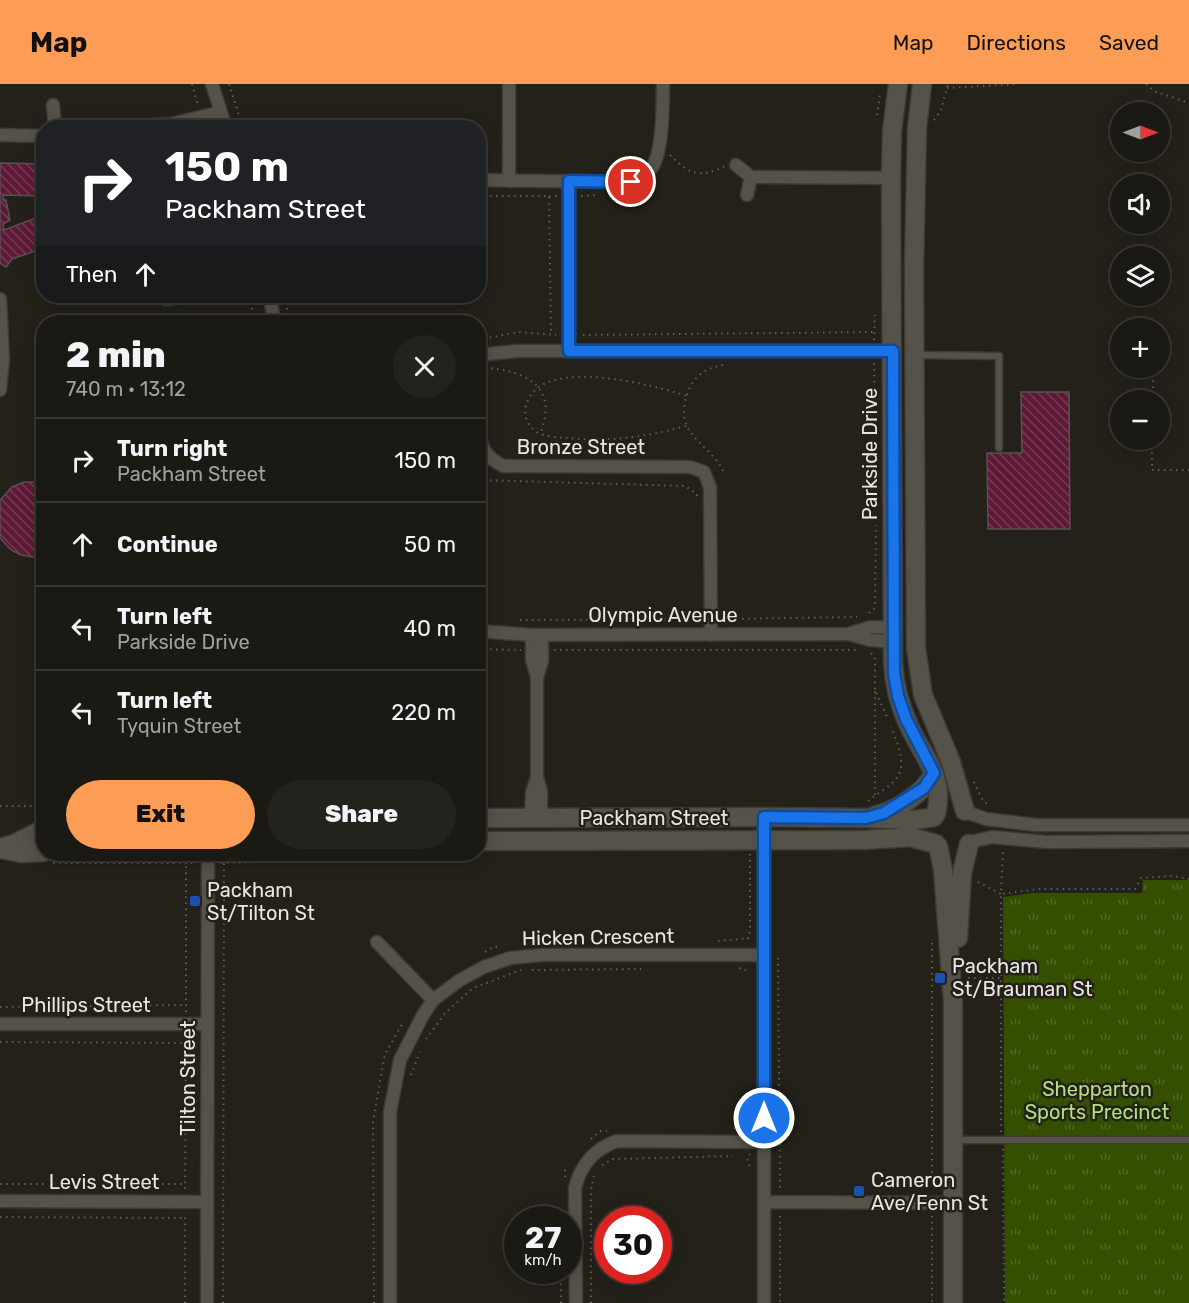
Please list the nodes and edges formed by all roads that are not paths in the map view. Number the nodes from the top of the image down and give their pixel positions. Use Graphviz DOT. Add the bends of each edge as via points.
graph roads {
  1 [pos="212,84"];
  2 [pos="509,84"];
  3 [pos="663,84"];
  4 [pos="898,84"];
  5 [pos="922,84"];
  6 [pos="53,105"];
  7 [pos="221,112"];
  8 [pos="54,120"];
  9 [pos="188,120"];
  10 [pos="224,120"];
  11 [pos="0,135"];
  12 [pos="36,136"];
  13 [pos="733,164"];
  14 [pos="751,177"];
  15 [pos="891,178"];
  16 [pos="486,180"];
  17 [pos="509,181"];
  18 [pos="569,181"];
  19 [pos="747,195"];
  20 [pos="891,268"];
  21 [pos="914,269"];
  22 [pos="0,300"];
  23 [pos="569,351"];
  24 [pos="893,351"];
  25 [pos="915,353"];
  26 [pos="486,354"];
  27 [pos="0,390"];
  28 [pos="999,448"];
  29 [pos="486,454"];
  30 [pos="486,632"];
  31 [pos="537,635"];
  32 [pos="711,635"];
  33 [pos="893,635"];
  34 [pos="915,635"];
  35 [pos="934,773"];
  36 [pos="965,812"];
  37 [pos="935,816"];
  38 [pos="764,817"];
  39 [pos="486,818"];
  40 [pos="536,818"];
  41 [pos="866,818"];
  42 [pos="1189,825"];
  43 [pos="36,833"];
  44 [pos="536,840"];
  45 [pos="486,841"];
  46 [pos="1189,842"];
  47 [pos="969,843"];
  48 [pos="937,845"];
  49 [pos="759,848"];
  50 [pos="0,849"];
  51 [pos="36,856"];
  52 [pos="208,861"];
  53 [pos="953,923"];
  54 [pos="377,942"];
  55 [pos="764,955"];
  56 [pos="433,1000"];
  57 [pos="0,1024"];
  58 [pos="208,1024"];
  59 [pos="952,1140"];
  60 [pos="1189,1140"];
  61 [pos="764,1142"];
  62 [pos="0,1201"];
  63 [pos="207,1202"];
  64 [pos="764,1202"];
  65 [pos="953,1203"];
  66 [pos="207,1303"];
  67 [pos="390,1303"];
  68 [pos="576,1303"];
  69 [pos="764,1303"];
  70 [pos="953,1303"];
  1 -- 7 [label="street"];
  2 -- 17 [label="street"];
  3 -- 18 [label="street" via="660,139 652,168 631,182"];
  4 -- 15 [label="street, Parkside Drive"];
  5 -- 21 [label="street" via="917,128"];
  6 -- 8 [label="street"];
  7 -- 9 [label="street"];
  7 -- 10 [label="street"];
  11 -- 12 [label="street"];
  13 -- 14 [label="street"];
  14 -- 15 [label="street"];
  14 -- 19 [label="street"];
  15 -- 20 [label="street, Parkside Drive"];
  16 -- 17 [label="street"];
  17 -- 18 [label="street"];
  18 -- 23 [label="street"];
  20 -- 21 [label="street"];
  20 -- 24 [label="street, Parkside Drive"];
  21 -- 25 [label="street"];
  22 -- 27 [label="street"];
  23 -- 24 [label="street"];
  23 -- 26 [label="street"];
  24 -- 25 [label="street"];
  24 -- 33 [label="street, Parkside Drive"];
  25 -- 28 [label="lane" via="999,356"];
  25 -- 34 [label="street"];
  29 -- 32 [label="street, Bronze Street" via="503,466 690,467 704,472 710,487"];
  30 -- 31 [label="street, Olympic Avenue"];
  31 -- 32 [label="street, Olympic Avenue"];
  31 -- 40 [label="street" via="542,661 537,677 537,777 541,792"];
  32 -- 33 [label="street, Olympic Avenue" via="848,634 870,640"];
  33 -- 34 [label="street"];
  33 -- 35 [label="street, Parkside Drive" via="898,696"];
  34 -- 36 [label="street" via="923,695 951,762"];
  35 -- 37 [label="street, Parkside Drive" via="939,792"];
  35 -- 41 [label="street" via="926,786 897,807"];
  36 -- 37 [label="street" via="951,807"];
  36 -- 42 [label="street" via="986,819 1036,825"];
  36 -- 47 [label="street" via="974,824"];
  37 -- 41 [label="street, Packham Street" via="915,820"];
  37 -- 48 [label="street" via="930,831"];
  38 -- 40 [label="street, Packham Street"];
  38 -- 41 [label="street, Packham Street"];
  38 -- 49 [label="street"];
  39 -- 40 [label="street, Packham Street"];
  40 -- 44 [label="street"];
  43 -- 50 [label="street"];
  44 -- 45 [label="street, Packham Street"];
  44 -- 49 [label="street, Packham Street"];
  46 -- 47 [label="street" via="1039,842 990,837"];
  47 -- 48 [label="street" via="954,851"];
  47 -- 53 [label="street"];
  48 -- 49 [label="street, Packham Street" via="910,837"];
  48 -- 53 [label="street"];
  49 -- 55 [label="street"];
  50 -- 51 [label="street"];
  52 -- 58 [label="street, Tilton Street"];
  53 -- 59 [label="street"];
  54 -- 56 [label="street"];
  55 -- 56 [label="street, Hicken Crescent" via="510,958 468,975"];
  55 -- 61 [label="street"];
  56 -- 67 [label="street, Hicken Crescent" via="400,1060 390,1112"];
  57 -- 58 [label="street, Phillips Street"];
  58 -- 63 [label="street, Tilton Street"];
  59 -- 60 [label="lane"];
  59 -- 65 [label="street"];
  61 -- 64 [label="street"];
  61 -- 68 [label="street" via="618,1141 597,1150 584,1164 575,1188"];
  62 -- 63 [label="street, Levis Street"];
  63 -- 66 [label="street, Tilton Street"];
  64 -- 65 [label="street"];
  64 -- 69 [label="street"];
  65 -- 70 [label="street"];
}
